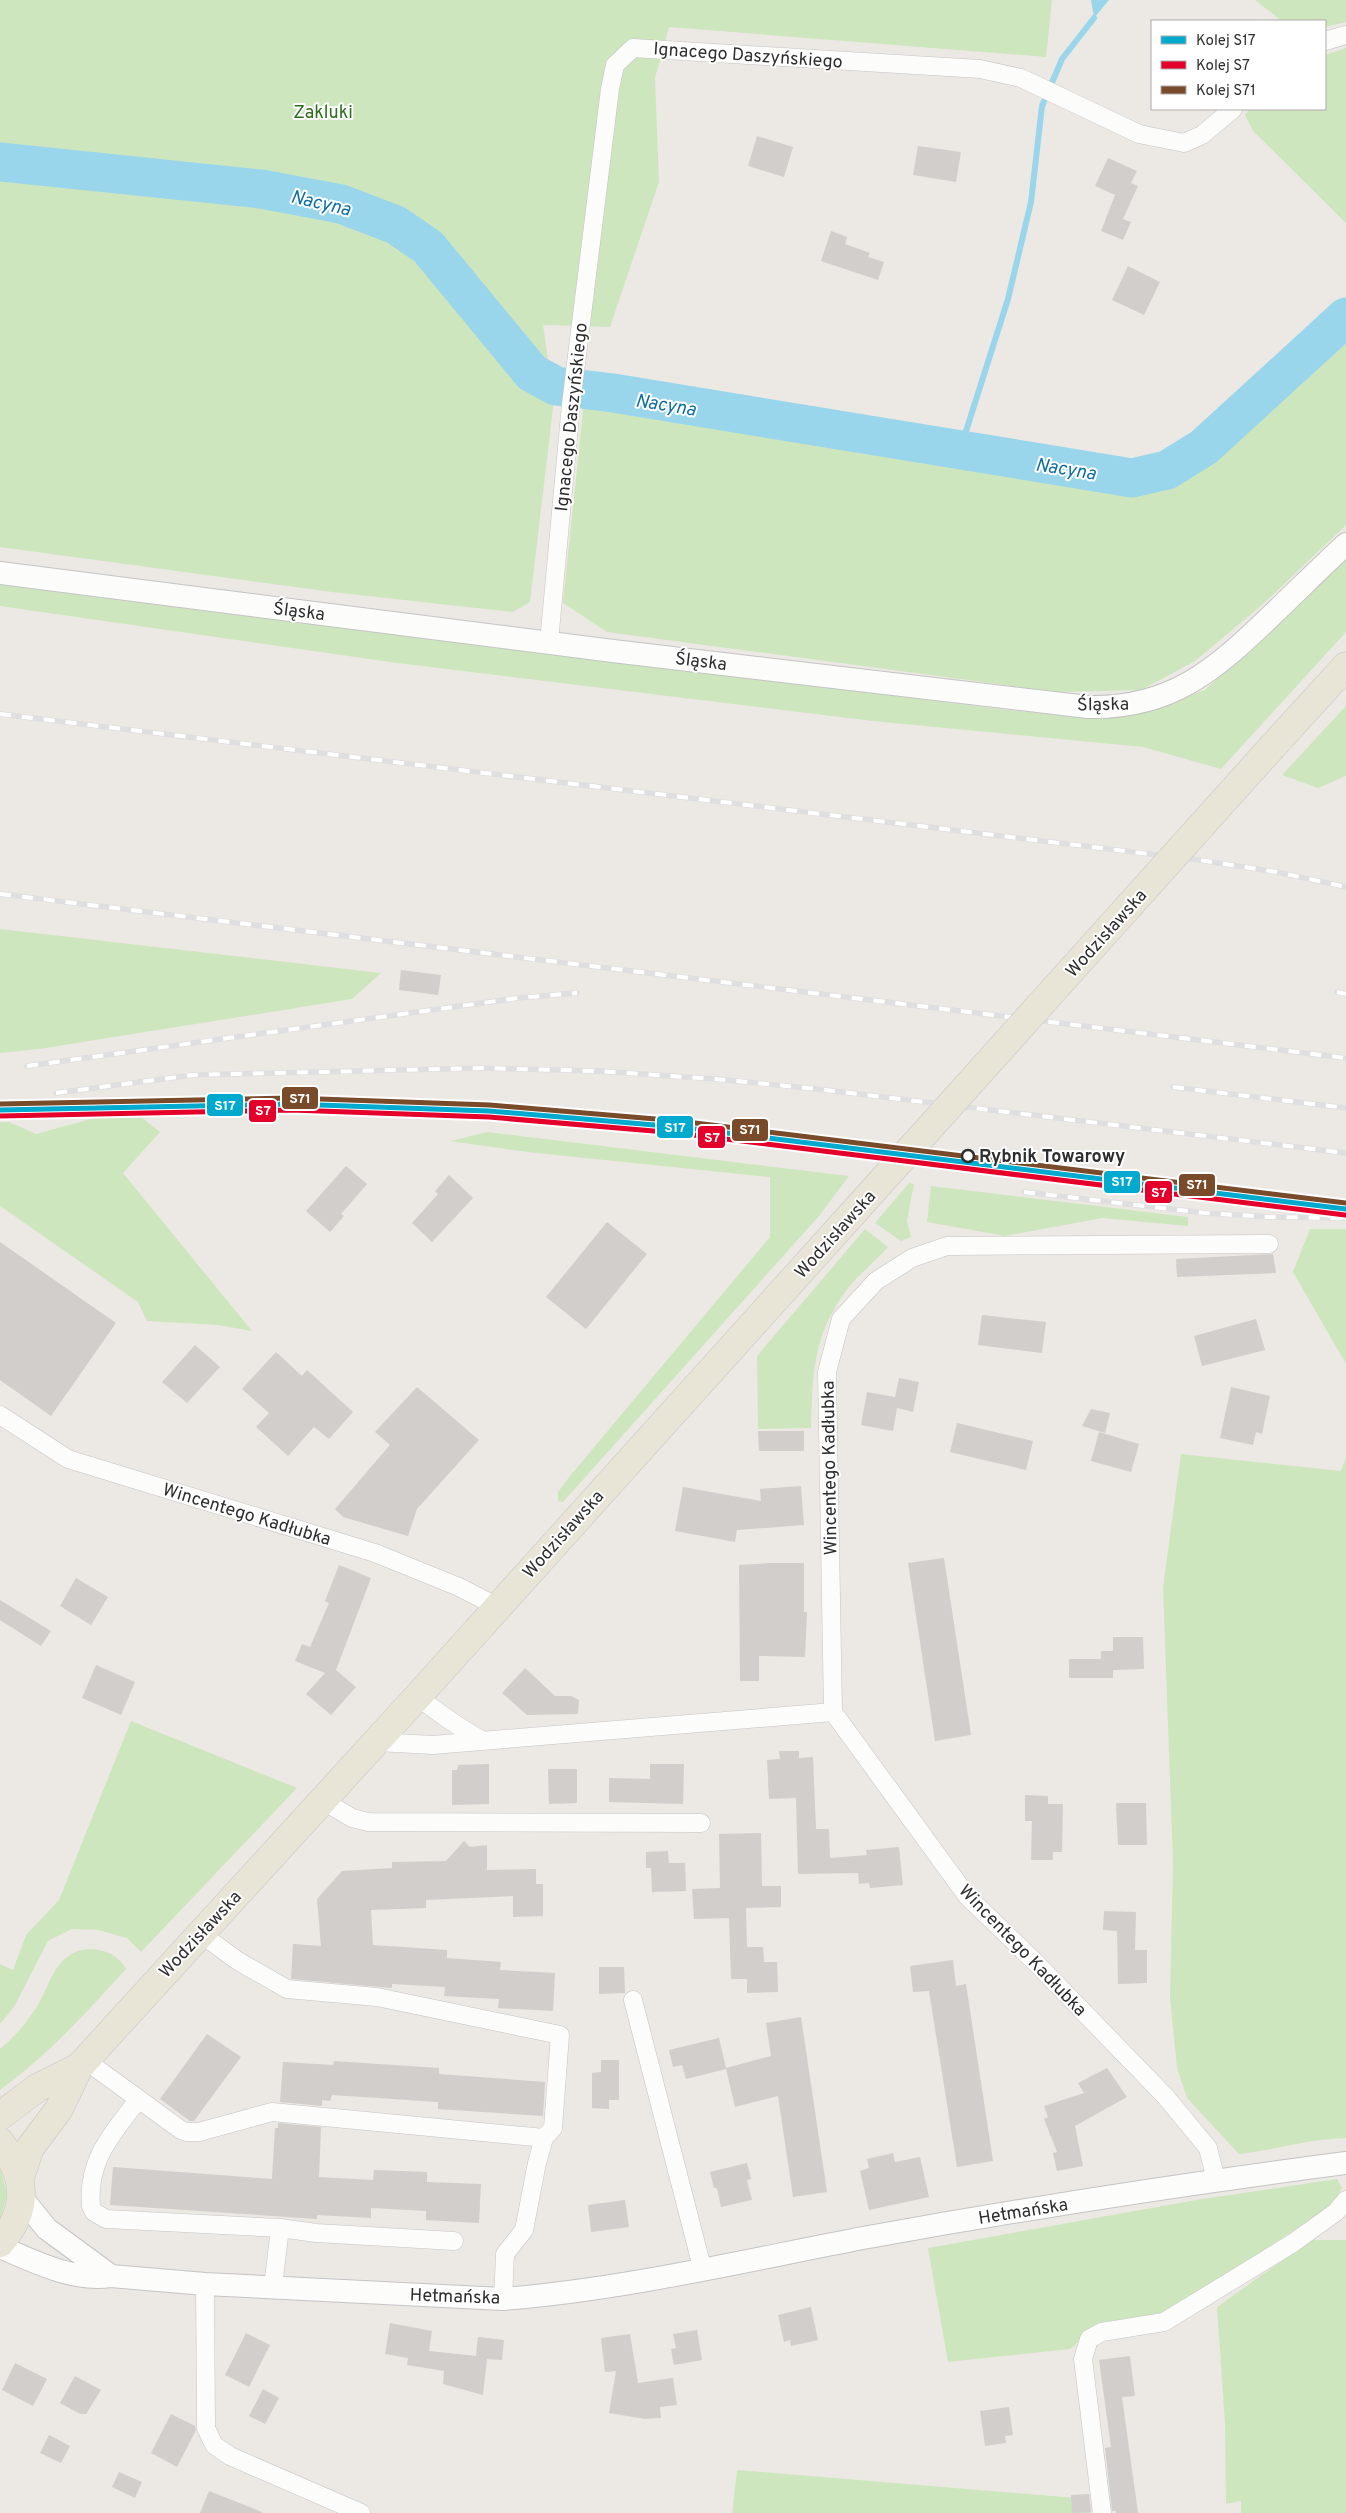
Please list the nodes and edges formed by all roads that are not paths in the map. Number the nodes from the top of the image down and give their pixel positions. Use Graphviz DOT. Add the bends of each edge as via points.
graph roads {
  1 [pos="1346,35"];
  2 [pos="1326,41"];
  3 [pos="1231,110"];
  4 [pos="1346,544"];
  5 [pos="0,573"];
  6 [pos="549,642"];
  7 [pos="1346,666"];
  8 [pos="1269,1244"];
  9 [pos="0,1415"];
  10 [pos="498,1607"];
  11 [pos="417,1697"];
  12 [pos="834,1712"];
  13 [pos="482,1740"];
  14 [pos="376,1742"];
  15 [pos="322,1800"];
  16 [pos="701,1823"];
  17 [pos="201,1934"];
  18 [pos="633,2000"];
  19 [pos="82,2063"];
  20 [pos="138,2100"];
  21 [pos="0,2116"];
  22 [pos="544,2138"];
  23 [pos="0,2142"];
  24 [pos="1346,2163"];
  25 [pos="1216,2180"];
  26 [pos="20,2188"];
  27 [pos="1346,2200"];
  28 [pos="280,2228"];
  29 [pos="454,2241"];
  30 [pos="0,2245"];
  31 [pos="703,2271"];
  32 [pos="111,2276"];
  33 [pos="204,2284"];
  34 [pos="273,2287"];
  35 [pos="503,2299"];
  36 [pos="361,2513"];
  37 [pos="1102,2513"];
  1 -- 2 [label="street"];
  3 -- 6 [label="street, Ignacego Daszyńskiego" via="1202,135 1184,143 1139,134 1021,78 980,69 634,48 615,65 612,81 571,404"];
  4 -- 6 [label="street, Śląska" via="1214,668 1168,693 1118,707 1088,707"];
  5 -- 6 [label="street, Śląska"];
  7 -- 10 [label="main road, Wodzisławska, bridge"];
  8 -- 12 [label="street, Wincentego Kadłubka" via="947,1246 912,1258 876,1281 840,1319 827,1372"];
  9 -- 10 [label="street, Wincentego Kadłubka" via="68,1459 375,1553 459,1587"];
  10 -- 11 [label="main road, Wodzisławska"];
  11 -- 13 [label="street" via="457,1728"];
  11 -- 14 [label="main road, Wodzisławska"];
  12 -- 13 [label="street"];
  12 -- 25 [label="street, Wincentego Kadłubka" via="967,1896 1165,2096 1208,2148"];
  13 -- 14 [label="street" via="412,1746"];
  14 -- 15 [label="main road, Wodzisławska"];
  15 -- 16 [label="street" via="352,1818 368,1822"];
  15 -- 17 [label="main road, Wodzisławska"];
  17 -- 19 [label="main road, Wodzisławska"];
  17 -- 22 [label="street" via="238,1961 287,1989 377,1997 560,2035 553,2128"];
  18 -- 31 [label="street"];
  19 -- 20 [label="street"];
  19 -- 21 [label="main road, Wodzisławska" via="37,2088"];
  19 -- 26 [label="main road, Wodzisławska" via="60,2109 30,2148"];
  20 -- 22 [label="street" via="186,2132 199,2132 272,2112"];
  20 -- 28 [label="street" via="98,2155 90,2198 94,2212 106,2219"];
  22 -- 35 [label="street" via="524,2230 505,2254"];
  23 -- 26 [label="main road" via="12,2157"];
  24 -- 25 [label="street, Hetmańska"];
  25 -- 31 [label="street, Hetmańska" via="954,2222"];
  26 -- 30 [label="main road, Wodzisławska" via="18,2215"];
  26 -- 32 [label="street" via="47,2229"];
  27 -- 37 [label="street" via="1336,2212 1292,2243 1164,2322 1102,2332 1089,2339 1083,2359"];
  28 -- 29 [label="street"];
  28 -- 34 [label="street"];
  30 -- 32 [label="street, Hetmańska" via="63,2271 96,2278"];
  31 -- 35 [label="street, Hetmańska"];
  32 -- 33 [label="street, Hetmańska"];
  33 -- 34 [label="street, Hetmańska"];
  33 -- 36 [label="street" via="206,2428 212,2441 230,2456"];
  34 -- 35 [label="street, Hetmańska"];
}
